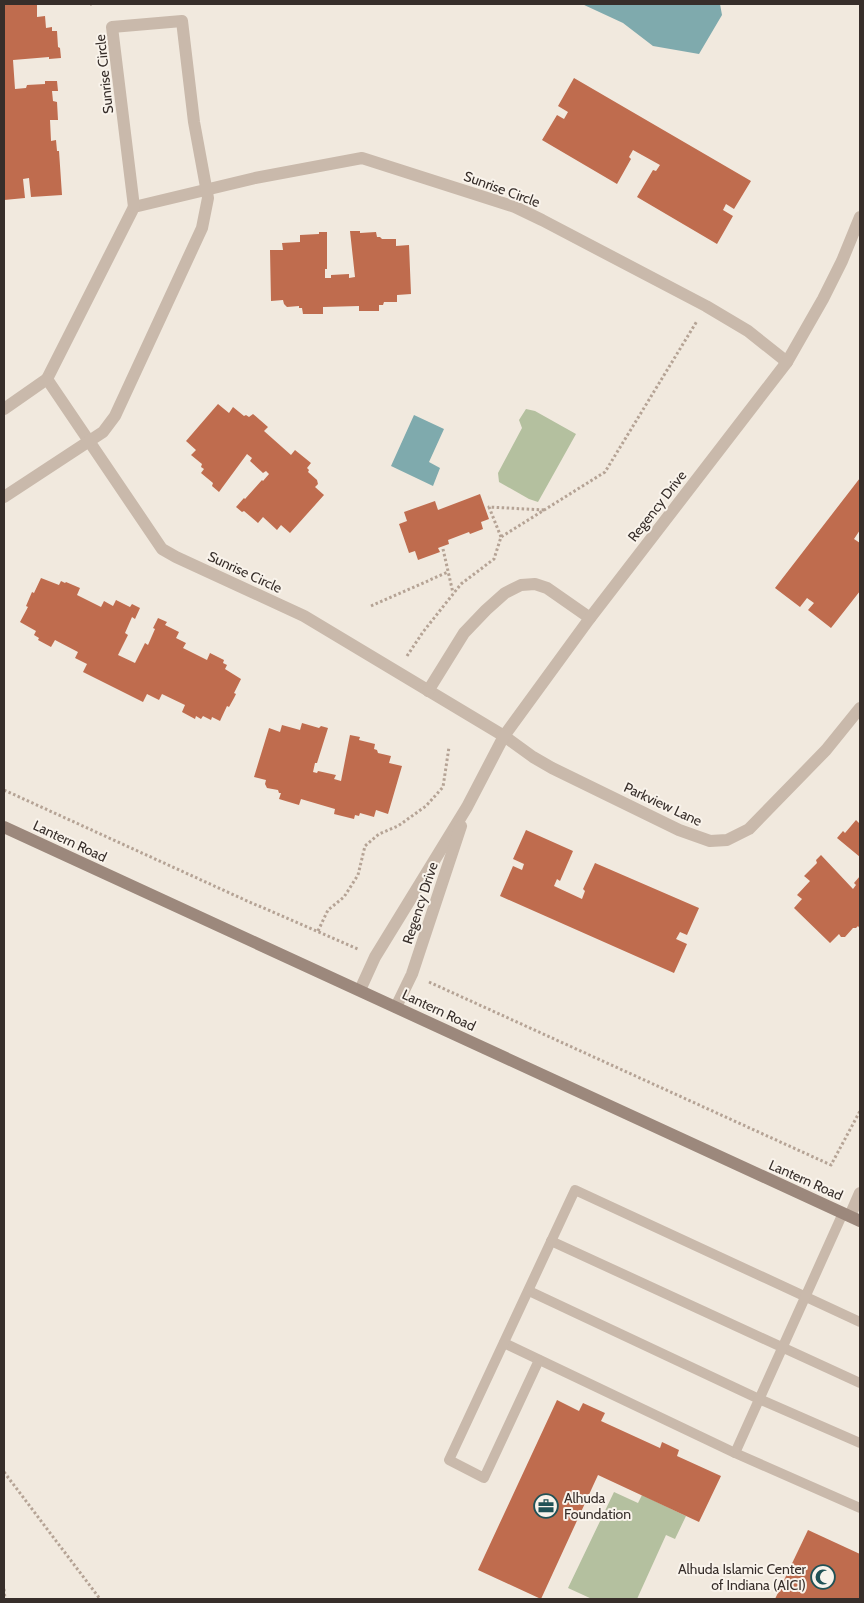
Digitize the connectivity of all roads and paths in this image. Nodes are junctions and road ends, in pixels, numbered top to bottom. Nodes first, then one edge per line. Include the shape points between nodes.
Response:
1 (206, 190) junction
2 (134, 207) junction
3 (860, 217) edge
4 (706, 306) junction
5 (787, 362) junction
6 (47, 379) junction
7 (4, 409) edge
8 (89, 441) junction
9 (4, 497) edge
10 (544, 510) junction
11 (501, 537) junction
12 (443, 549) dead end
13 (448, 572) junction
14 (453, 593) junction
15 (370, 606) dead end
16 (590, 618) junction
17 (397, 672) junction
18 (428, 691) junction
19 (860, 708) edge
20 (504, 736) junction
21 (449, 747) dead end
22 (467, 807) junction
23 (4, 827) edge
24 (318, 932) dead end
25 (360, 990) junction
26 (396, 1007) junction
27 (860, 1111) edge
28 (831, 1164) dead end
29 (860, 1193) edge
30 (851, 1217) edge
31 (551, 1241) junction
32 (529, 1291) junction
33 (805, 1297) junction
34 (860, 1322) edge
35 (504, 1343) junction
36 (782, 1348) junction
37 (539, 1360) junction
38 (860, 1383) edge
39 (759, 1399) junction
40 (860, 1443) edge
41 (735, 1452) junction
42 (4, 1472) edge
43 (860, 1508) edge
44 (4, 1589) edge
45 (5, 1599) edge
46 (100, 1599) edge

1 - 2 street, Sunrise Circle
1 - 2 street, Sunrise Circle via 182,21 112,27
1 - 4 street, Sunrise Circle via 362,158 515,207
1 - 8 street, Sunrise Circle via 208,198 202,228 115,416 103,432
2 - 6 street
3 - 5 street, Regency Drive via 842,261
4 - 5 street, Sunrise Circle via 748,331
4 - 10 path via 605,472
5 - 16 street, Regency Drive
6 - 7 street
6 - 8 street, Sunrise Circle
8 - 9 street, Sunrise Circle
8 - 17 street, Sunrise Circle via 162,549 304,616
10 - 11 path
10 - 11 path via 489,507
11 - 14 path via 494,559
12 - 13 path
13 - 14 path
13 - 15 path
14 - 17 path
16 - 18 street via 547,588 535,584 521,585 505,593 464,633
16 - 20 street, Regency Drive
17 - 18 street, Sunrise Circle
18 - 20 street, Sunrise Circle
19 - 20 street, Parkview Lane via 826,750 749,829 727,840 710,840 679,830 552,768
20 - 22 street, Regency Drive
21 - 24 path via 443,788 426,806 365,846 358,875 344,897 328,910
22 - 25 street, Regency Drive via 375,957
22 - 26 street, Regency Drive via 412,974
23 - 25 street, Lantern Road
25 - 26 street, Lantern Road
26 - 30 street, Lantern Road
27 - 28 path
29 - 30 street
30 - 33 lane
31 - 32 lane
31 - 33 lane via 575,1190
31 - 36 lane
32 - 35 lane
32 - 39 lane
33 - 34 lane
33 - 36 lane
35 - 37 lane
35 - 37 lane via 449,1460 484,1478
36 - 38 lane
36 - 39 lane
37 - 41 lane
39 - 40 lane
39 - 41 lane
41 - 43 lane
42 - 46 path
44 - 45 path

